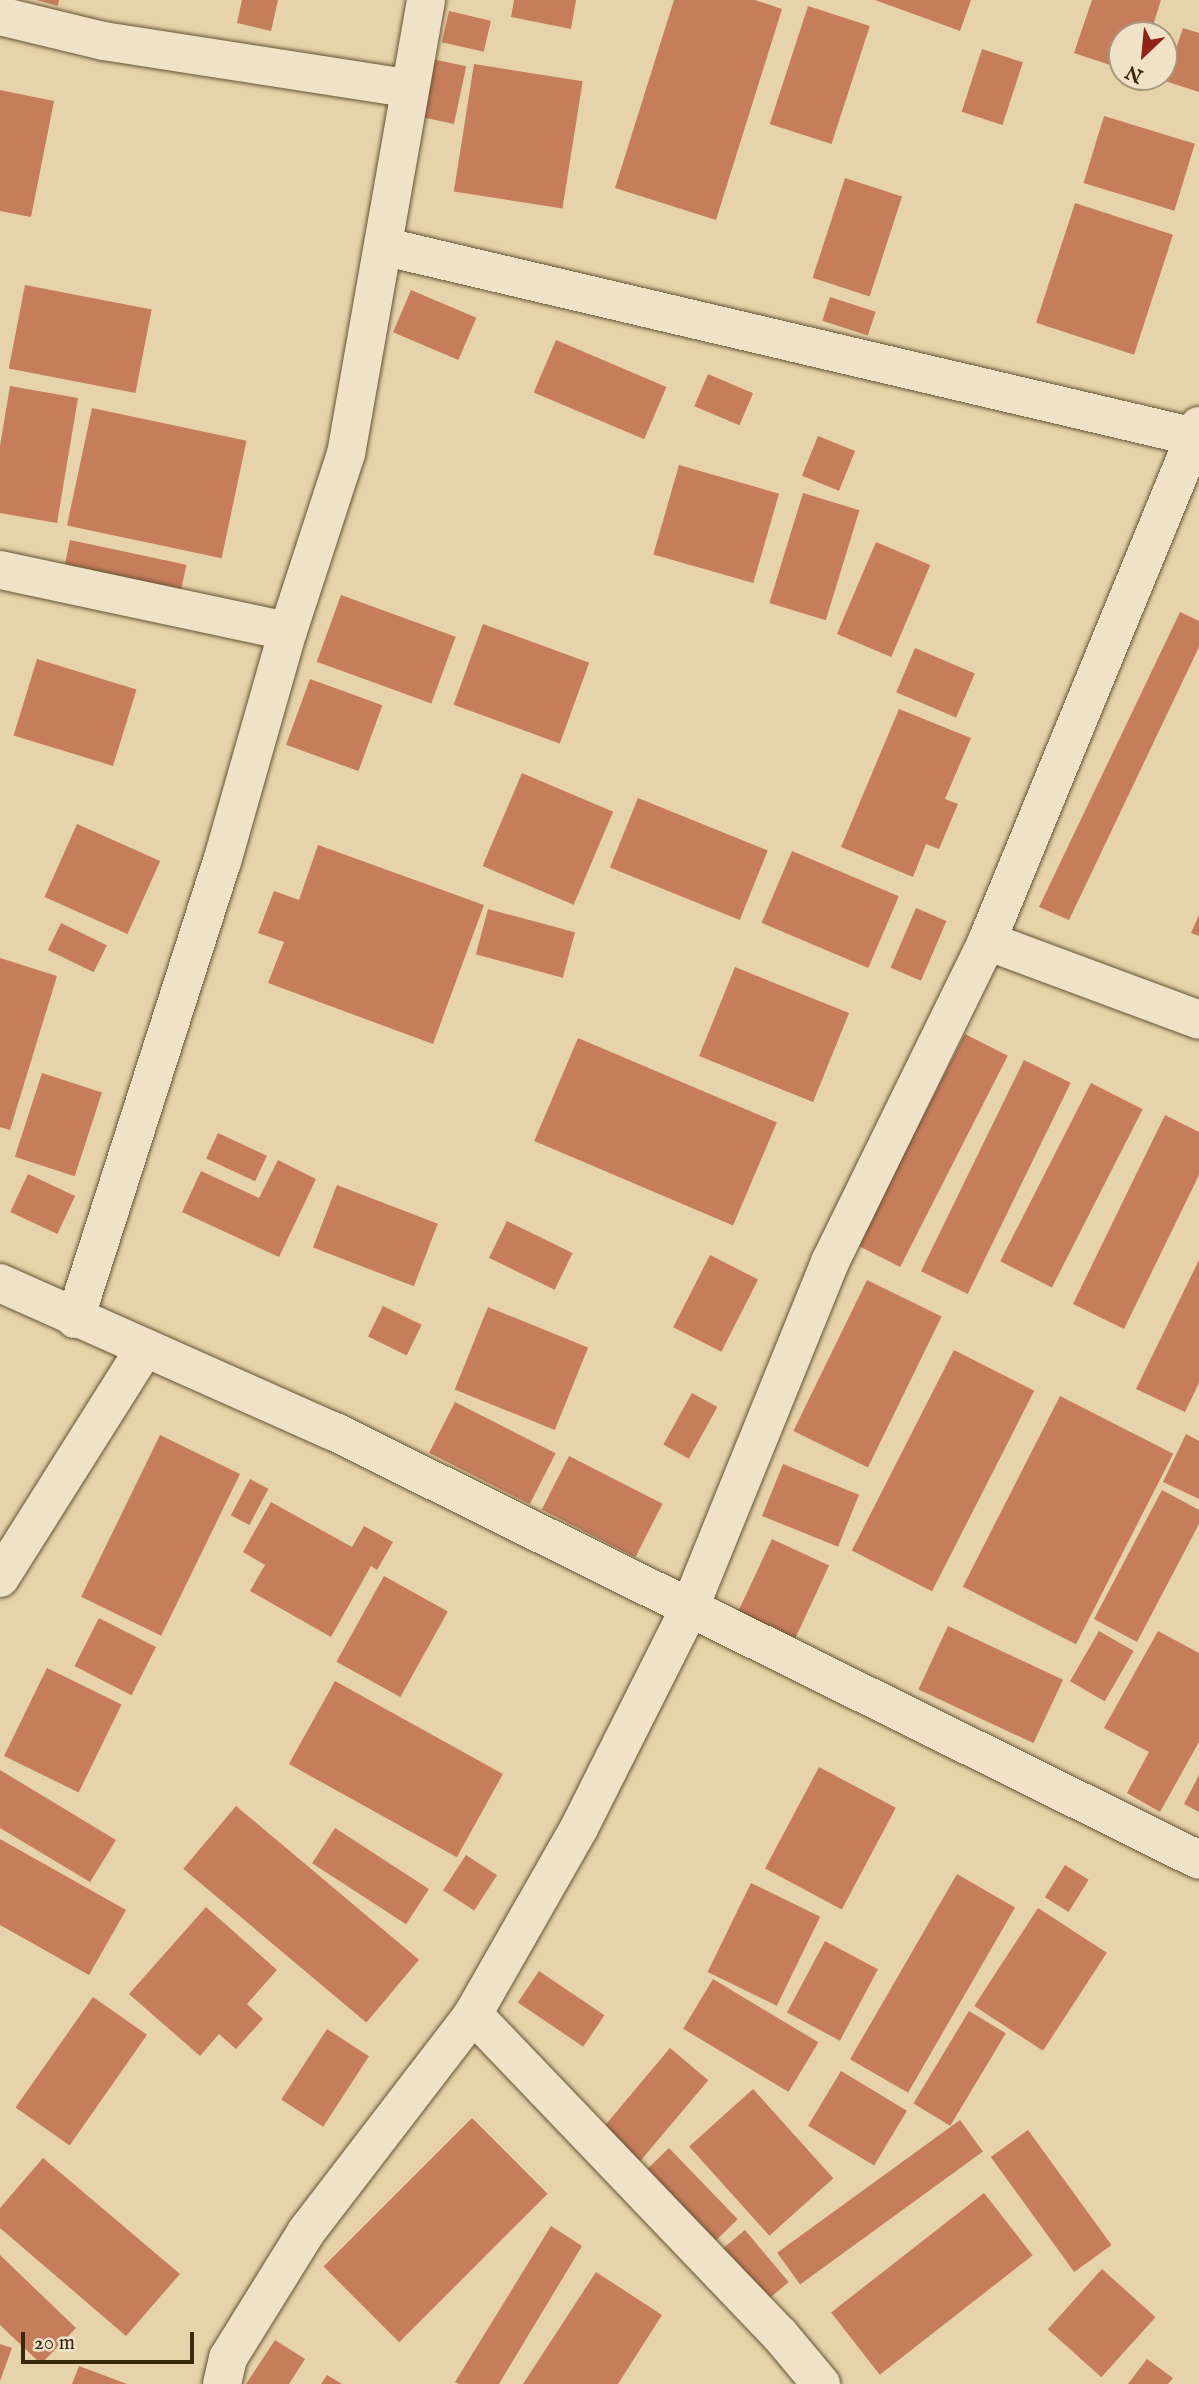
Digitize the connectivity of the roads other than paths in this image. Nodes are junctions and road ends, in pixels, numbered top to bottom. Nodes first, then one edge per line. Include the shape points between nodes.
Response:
1 (426, 0) edge
2 (0, 16) edge
3 (408, 88) junction
4 (386, 247) junction
5 (1197, 431) edge
6 (0, 570) edge
7 (288, 631) junction
8 (987, 941) junction
9 (1199, 1020) edge
10 (0, 1283) edge
11 (75, 1319) junction
12 (145, 1348) junction
13 (0, 1578) edge
14 (690, 1607) junction
15 (1199, 1860) edge
16 (473, 2014) junction
17 (222, 2384) edge
18 (821, 2384) edge

1 - 3 street
2 - 3 street via 103,41
3 - 4 street
4 - 5 street
4 - 7 street via 346,454
5 - 8 street
6 - 7 street
7 - 11 street via 222,862
8 - 9 street
8 - 14 street via 830,1262
10 - 11 street
11 - 12 street
12 - 13 street
12 - 14 street via 333,1431
14 - 15 street
14 - 16 street via 579,1828
16 - 17 street via 306,2232 229,2358
16 - 18 street via 780,2335

